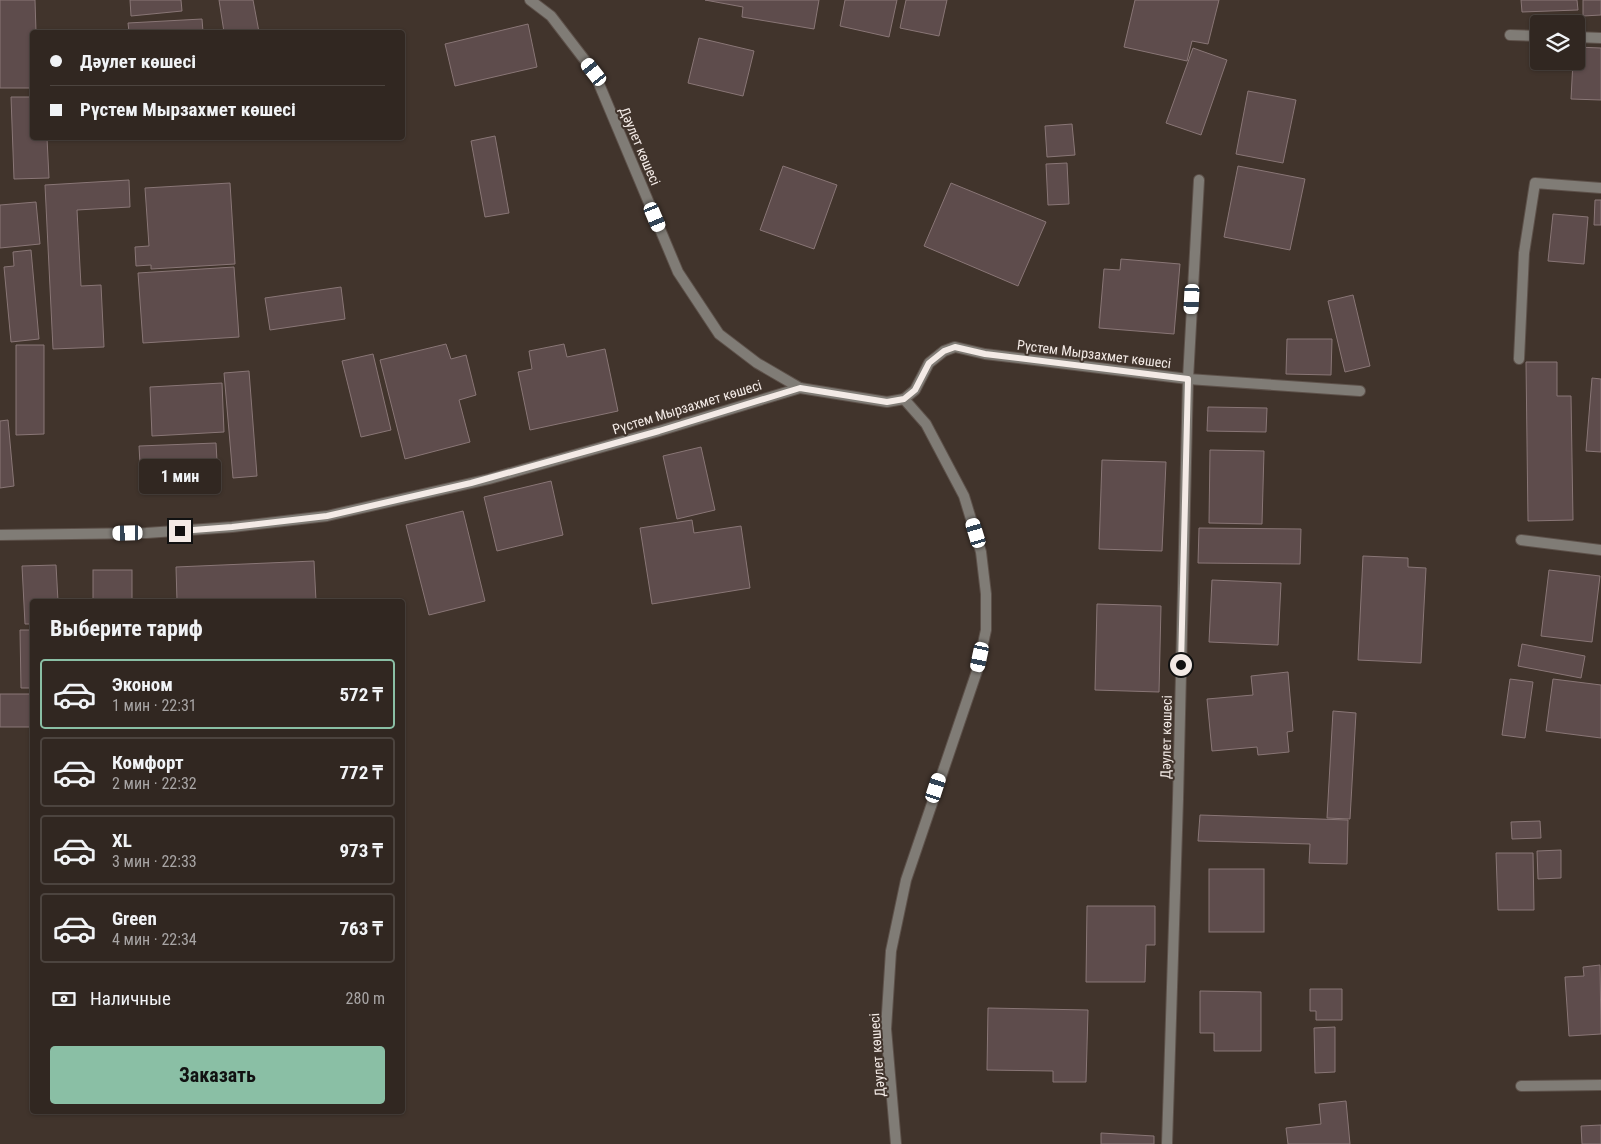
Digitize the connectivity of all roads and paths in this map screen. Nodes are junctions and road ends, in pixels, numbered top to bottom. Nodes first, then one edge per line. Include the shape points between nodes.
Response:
1 (530, 0) edge
2 (1510, 35) dead end
3 (1530, 36) edge
4 (1585, 37) edge
5 (1601, 38) edge
6 (1199, 180) dead end
7 (1601, 188) edge
8 (1519, 359) dead end
9 (1188, 379) junction
10 (800, 388) junction
11 (1360, 392) dead end
12 (904, 399) junction
13 (0, 535) edge
14 (1521, 540) dead end
15 (1601, 550) edge
16 (1601, 1085) edge
17 (1521, 1086) dead end
18 (896, 1144) edge
19 (1167, 1144) edge

1 - 10 street, Дәулет көшесі via 551,16 594,72 678,272 719,334 757,363
2 - 3 street
4 - 5 street
6 - 9 street, Дәулет көшесі
7 - 8 street via 1535,183 1524,253
9 - 11 street, Рүстем Мырзахмет көшесі
9 - 12 street, Рүстем Мырзахмет көшесі via 985,354 955,347 929,363 915,390
9 - 19 street, Дәулет көшесі
10 - 12 street, Рүстем Мырзахмет көшесі via 887,402
10 - 13 street, Рүстем Мырзахмет көшесі via 489,479 327,516 146,533
12 - 18 street, Дәулет көшесі via 926,424 964,496 981,552 986,630 977,671 906,880 891,950 886,1029
14 - 15 street
16 - 17 street

